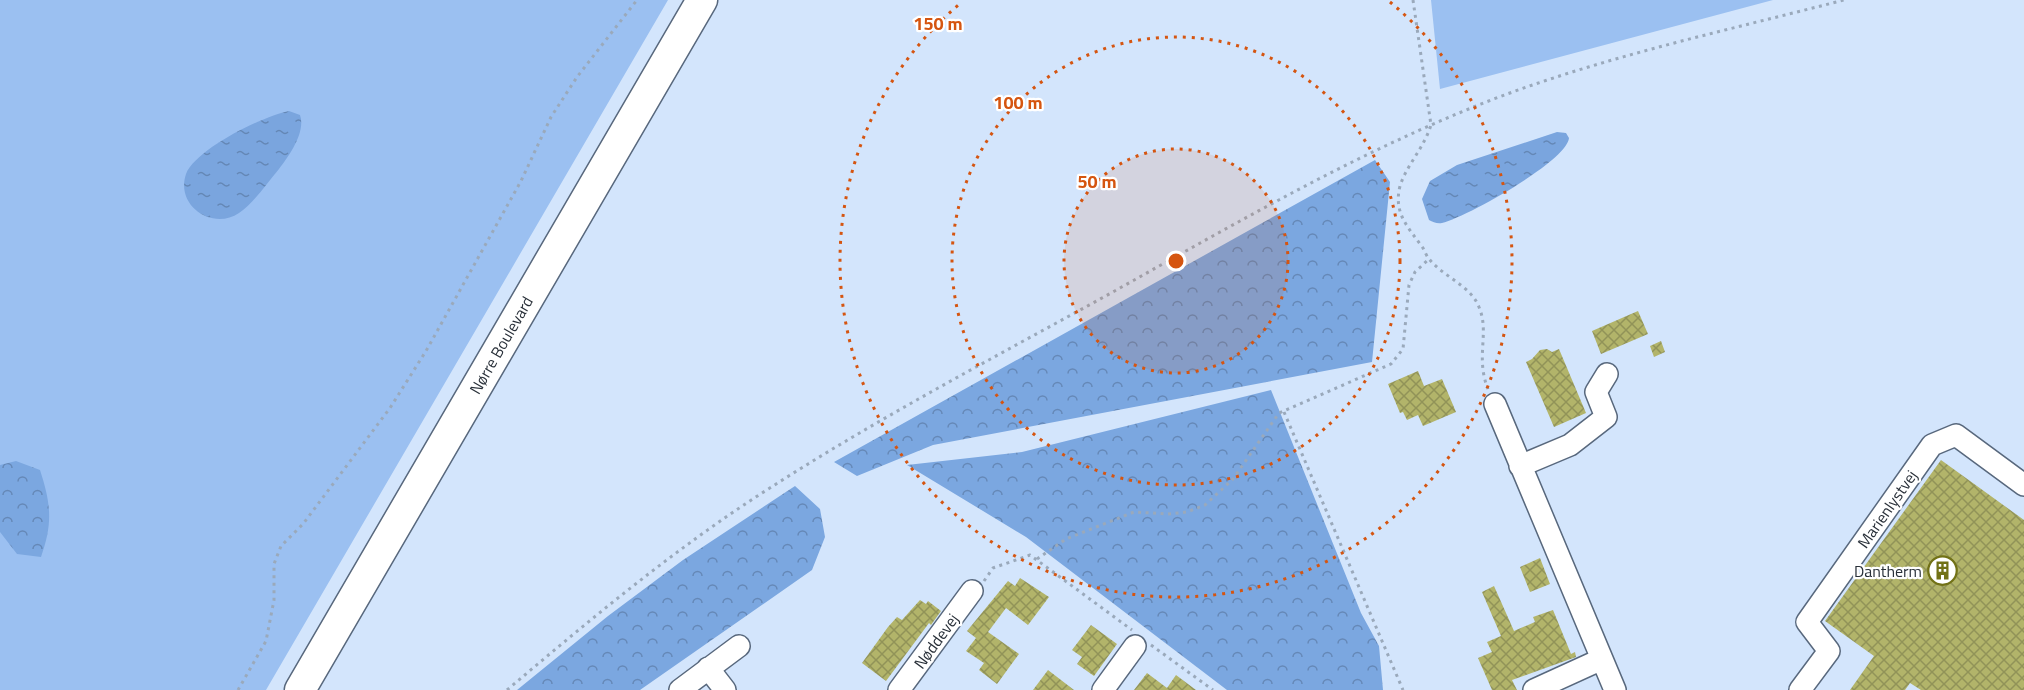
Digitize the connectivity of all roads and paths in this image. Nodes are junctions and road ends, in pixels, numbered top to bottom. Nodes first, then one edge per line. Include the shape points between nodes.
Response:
1 (637, 0) edge
2 (702, 0) edge
3 (1413, 0) edge
4 (1844, 0) edge
5 (1431, 125) junction
6 (1429, 259) junction
7 (1607, 374) dead end
8 (1495, 404) joint
9 (1284, 412) junction
10 (1520, 466) junction
11 (2024, 485) edge
12 (1037, 559) junction
13 (972, 591) joint
14 (1139, 641) junction
15 (739, 646) dead end
16 (1602, 658) junction
17 (708, 668) junction
18 (238, 690) edge
19 (300, 690) edge
20 (507, 690) edge
21 (680, 690) edge
22 (725, 690) edge
23 (899, 690) edge
24 (1103, 690) edge
25 (1213, 690) edge
26 (1403, 690) edge
27 (1534, 690) edge
28 (1615, 690) edge
29 (1800, 690) edge

1 - 18 path via 551,117 521,181 390,408 303,524 280,546 274,564 274,600 266,641
2 - 19 highway, Nørre Boulevard
3 - 5 path
4 - 5 path via 1587,67
5 - 6 path via 1425,144 1401,186 1399,204 1403,225
5 - 20 path via 1305,185 861,431 668,558
6 - 8 path via 1479,306 1484,322 1480,355 1483,376
6 - 9 path via 1414,272 1409,285 1403,349 1391,364
7 - 10 street via 1596,392 1606,417 1570,445
8 - 10 street
9 - 12 path via 1275,417 1233,479 1205,505 1168,514 1134,512 1066,539
9 - 26 path
10 - 16 street
11 - 29 street, Marienlystvej via 1956,435 1932,445 1807,622 1829,651
12 - 13 path via 1030,555 993,568 977,591
12 - 14 path
13 - 23 street, Nøddevej
14 - 24 street
14 - 25 path
15 - 17 street
16 - 27 street
16 - 28 street
17 - 21 street
17 - 22 street

